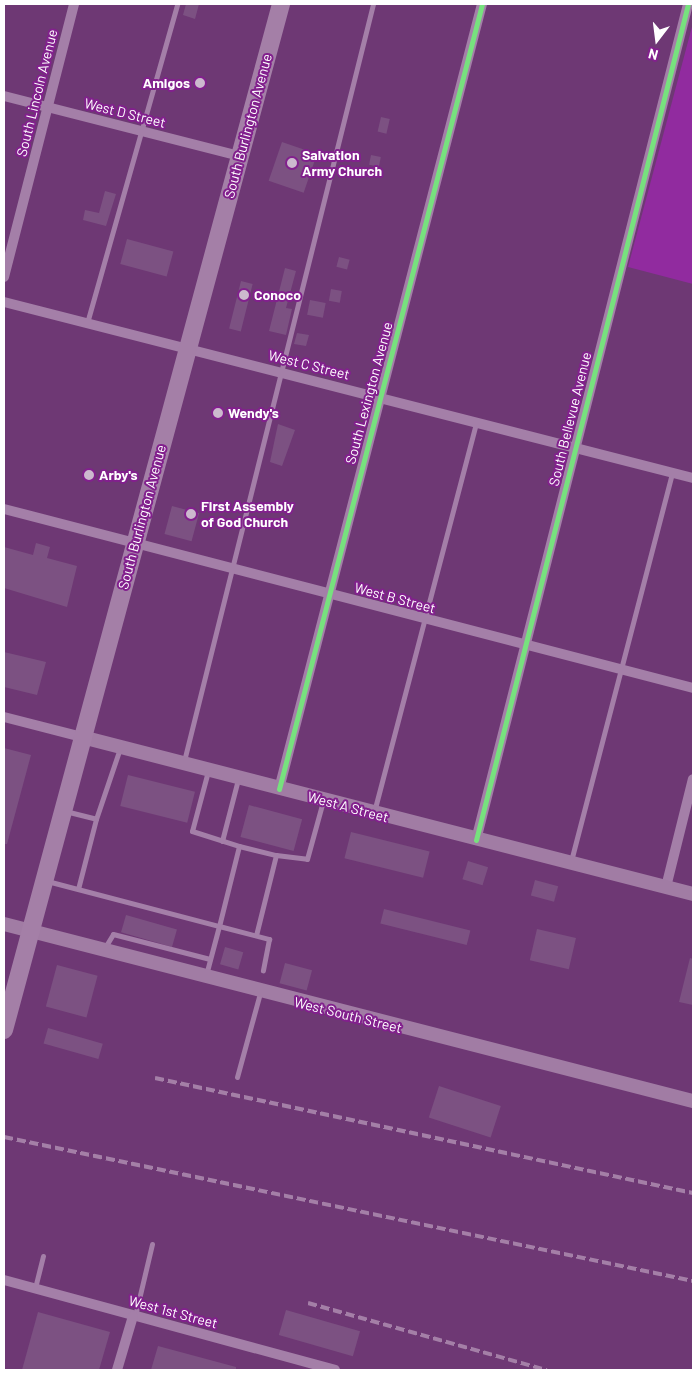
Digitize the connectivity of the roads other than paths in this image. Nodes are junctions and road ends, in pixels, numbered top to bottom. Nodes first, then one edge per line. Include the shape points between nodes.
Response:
1 (74, 4) edge
2 (177, 4) edge
3 (281, 4) edge
4 (373, 4) edge
5 (482, 4) edge
6 (688, 4) edge
7 (4, 96) edge
8 (48, 108) junction
9 (141, 132) junction
10 (240, 156) junction
11 (4, 277) edge
12 (4, 302) edge
13 (87, 323) junction
14 (188, 349) junction
15 (281, 372) junction
16 (380, 397) junction
17 (476, 422) junction
18 (574, 447) junction
19 (672, 472) junction
20 (693, 478) edge
21 (4, 509) edge
22 (135, 543) junction
23 (230, 567) junction
24 (328, 594) junction
25 (425, 620) junction
26 (524, 645) junction
27 (621, 670) junction
28 (693, 688) edge
29 (4, 717) edge
30 (82, 737) junction
31 (120, 747) junction
32 (184, 764) junction
33 (208, 770) junction
34 (238, 778) junction
35 (693, 779) edge
36 (279, 789) junction
37 (323, 801) junction
38 (62, 810) junction
39 (374, 815) junction
40 (96, 820) junction
41 (476, 840) junction
42 (222, 841) junction
43 (239, 846) junction
44 (276, 855) junction
45 (571, 862) junction
46 (44, 880) junction
47 (666, 887) junction
48 (78, 889) junction
49 (693, 894) edge
50 (4, 924) edge
51 (219, 926) junction
52 (30, 932) junction
53 (256, 935) junction
54 (104, 952) junction
55 (210, 960) junction
56 (263, 970) dead end
57 (205, 979) junction
58 (260, 993) junction
59 (4, 1030) edge
60 (237, 1077) dead end
61 (693, 1101) edge
62 (152, 1244) dead end
63 (43, 1256) dead end
64 (4, 1280) edge
65 (35, 1288) junction
66 (134, 1316) junction
67 (117, 1370) edge
68 (329, 1370) edge

1 - 8 street, South Lincoln Avenue
2 - 9 lane
3 - 10 highway, South Burlington Avenue
4 - 15 lane
5 - 16 street, South Lexington Avenue
6 - 18 street, South Bellevue Avenue
7 - 8 street, West D Street
8 - 9 street, West D Street
8 - 11 street, South Lincoln Avenue
9 - 10 street, West D Street
9 - 13 lane
10 - 14 highway, South Burlington Avenue
12 - 13 street, West C Street
13 - 14 street, West C Street
14 - 15 street, West C Street
14 - 22 highway, South Burlington Avenue
15 - 16 street, West C Street
15 - 23 lane
16 - 17 street, West C Street
16 - 24 street, South Lexington Avenue
17 - 18 street, West C Street
17 - 25 lane
18 - 19 street, West C Street
18 - 26 street, South Bellevue Avenue
19 - 20 street, West C Street
19 - 27 lane
21 - 22 street, West B Street
22 - 23 street, West B Street
22 - 30 highway, South Burlington Avenue
23 - 24 street, West B Street
23 - 32 lane
24 - 25 street, West B Street
24 - 36 street, South Lexington Avenue
25 - 26 street, West B Street
25 - 39 lane
26 - 27 street, West B Street
26 - 41 street, South Bellevue Avenue
27 - 28 street, West B Street
27 - 45 lane
29 - 30 street, West A Street
30 - 31 street, West A Street
30 - 38 highway, South Burlington Avenue
31 - 32 street, West A Street
31 - 40 lane
32 - 33 street, West A Street
33 - 34 street, West A Street
33 - 42 lane via 192,831
34 - 36 street, West A Street
34 - 42 lane
35 - 47 street
36 - 37 street, West A Street
37 - 39 street, West A Street
37 - 44 lane via 307,859
38 - 40 lane
38 - 46 highway, South Burlington Avenue
39 - 41 street, West A Street
40 - 48 lane
41 - 45 street, West A Street
42 - 43 lane
43 - 44 lane
43 - 51 lane
44 - 53 lane
45 - 47 street, West A Street
46 - 48 lane
46 - 52 highway, South Burlington Avenue
47 - 49 street, West A Street
48 - 51 lane
50 - 52 street, West South Street
51 - 53 lane
51 - 55 lane
52 - 54 street, West South Street
52 - 59 highway, South Burlington Avenue
53 - 56 lane via 271,941
54 - 55 lane via 113,934
54 - 57 street, West South Street
55 - 57 lane
57 - 58 street, West South Street
58 - 60 lane
58 - 61 street, West South Street
62 - 66 lane
63 - 65 lane
64 - 65 street, West 1st Street
65 - 66 street, West 1st Street
66 - 67 street
66 - 68 street, West 1st Street

